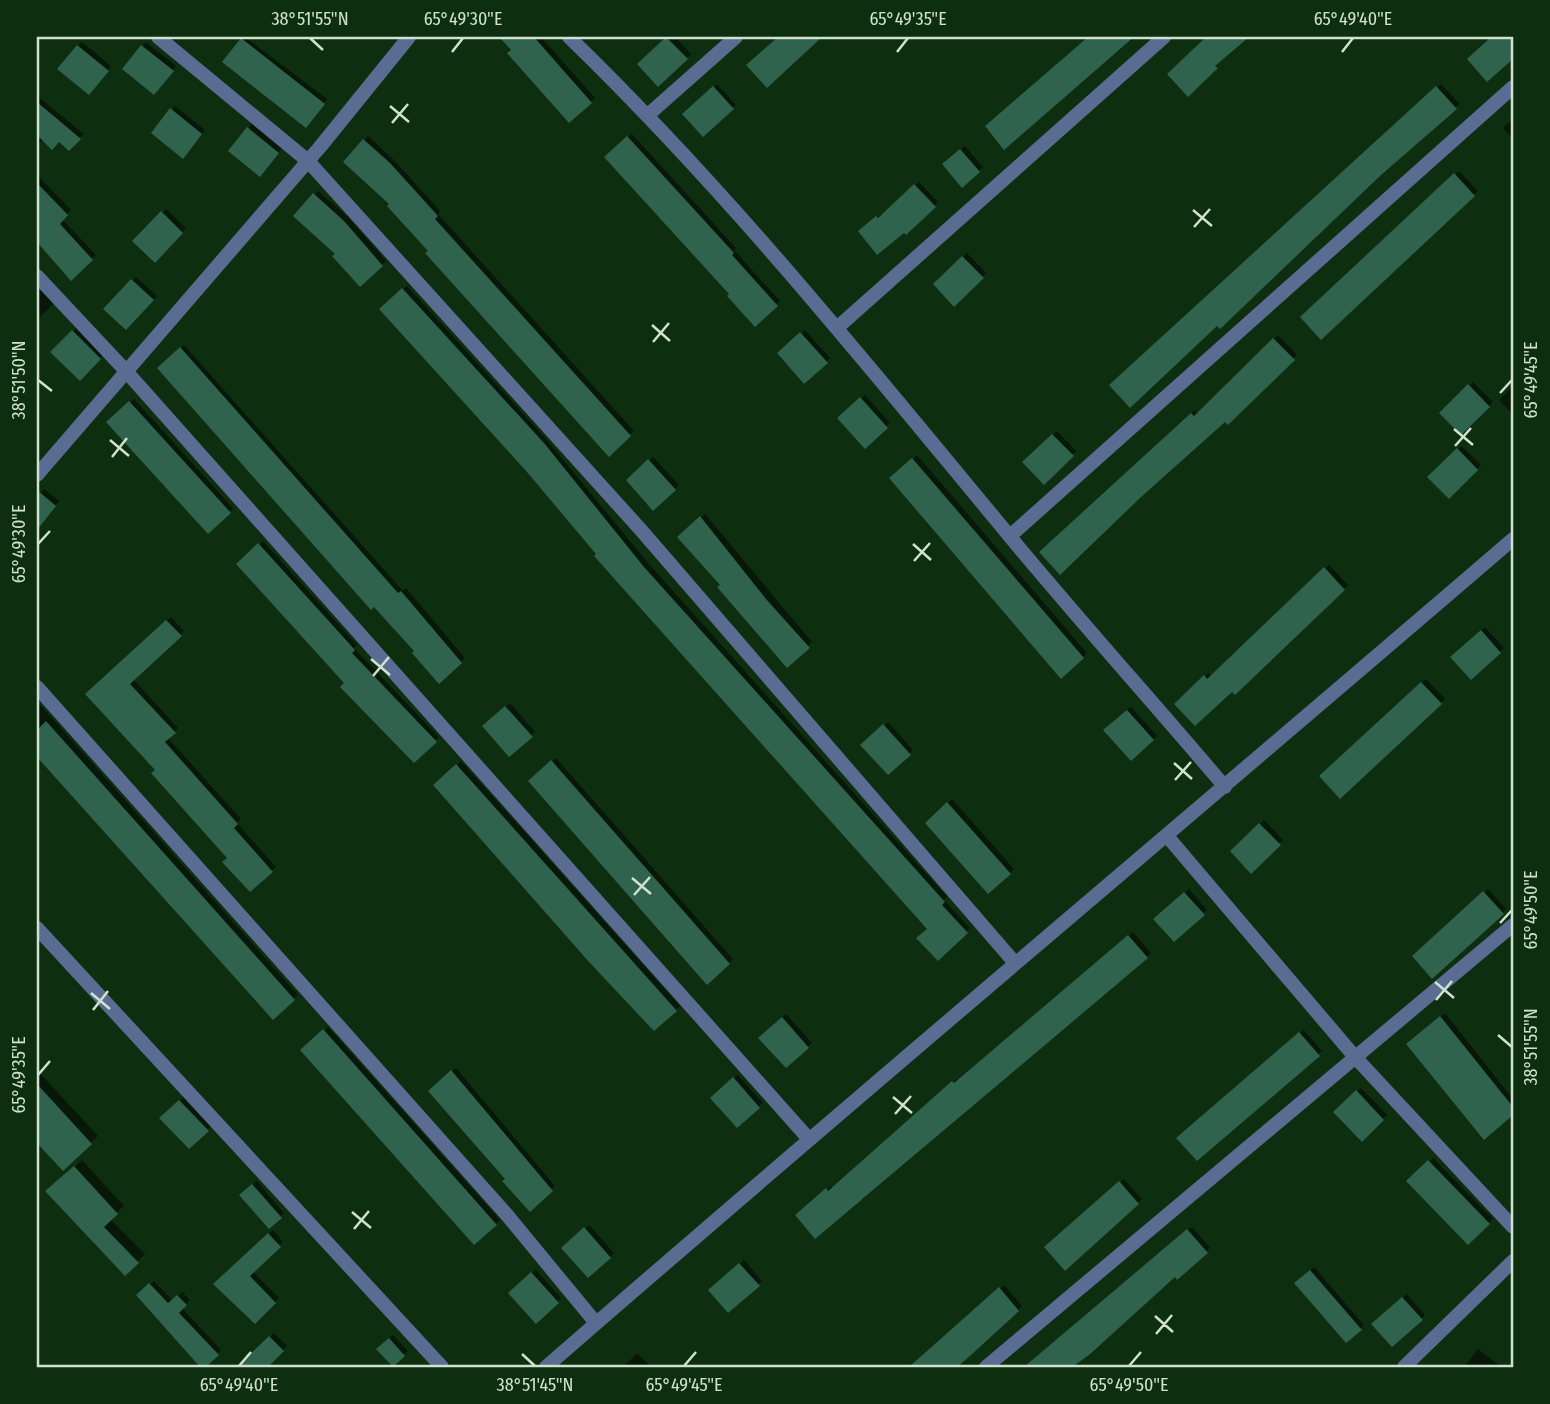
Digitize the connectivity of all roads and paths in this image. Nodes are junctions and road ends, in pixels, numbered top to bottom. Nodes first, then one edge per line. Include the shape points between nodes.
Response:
1 (158, 37) edge
2 (409, 37) edge
3 (569, 37) edge
4 (736, 37) edge
5 (1164, 37) edge
6 (1513, 87) edge
7 (649, 114) junction
8 (308, 161) junction
9 (37, 276) edge
10 (838, 327) junction
11 (125, 370) junction
12 (37, 475) edge
13 (1010, 536) junction
14 (1513, 539) edge
15 (37, 687) edge
16 (1225, 787) junction
17 (1167, 836) junction
18 (1513, 925) edge
19 (37, 928) edge
20 (1015, 963) junction
21 (1355, 1057) junction
22 (808, 1138) junction
23 (1513, 1227) edge
24 (1513, 1261) edge
25 (596, 1323) junction
26 (442, 1367) edge
27 (546, 1367) edge
28 (986, 1367) edge
29 (1404, 1367) edge

1 - 8 street
2 - 8 street
3 - 7 street
4 - 7 street
5 - 10 street
6 - 13 street
7 - 10 street
8 - 11 street
8 - 20 street via 641,530
9 - 11 street
10 - 13 street
11 - 12 street
11 - 22 street
13 - 16 street
14 - 16 street
15 - 25 street via 507,1215
16 - 17 street
17 - 20 street
17 - 21 street
18 - 21 street
19 - 26 street
20 - 22 street
21 - 23 street
21 - 28 street
22 - 25 street
24 - 29 street
25 - 27 street

